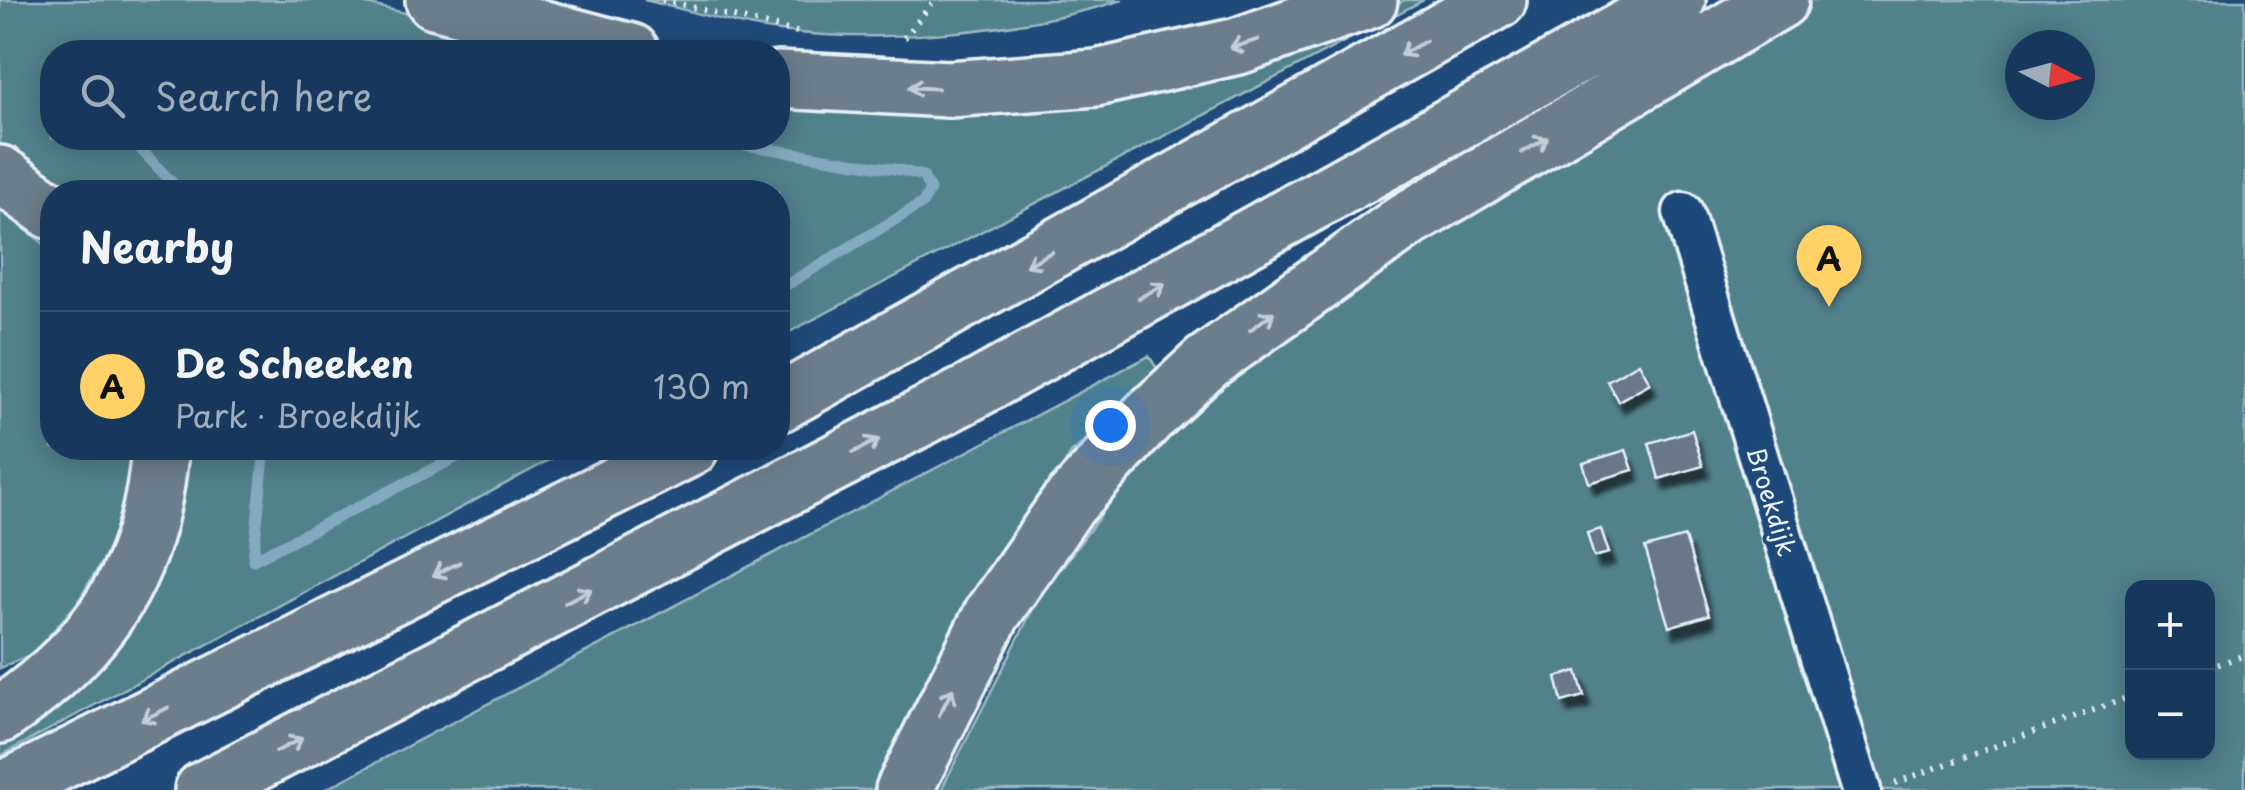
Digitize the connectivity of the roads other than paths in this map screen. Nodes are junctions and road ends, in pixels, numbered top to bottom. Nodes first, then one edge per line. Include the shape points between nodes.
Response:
1 (434, 0) edge
2 (1369, 0) edge
3 (1498, 0) edge
4 (1677, 0) edge
5 (1780, 0) edge
6 (586, 40) edge
7 (790, 81) edge
8 (0, 174) edge
9 (40, 202) edge
10 (1682, 212) dead end
11 (790, 397) edge
12 (159, 460) edge
13 (666, 460) edge
14 (0, 715) edge
15 (1877, 787) edge
16 (3, 790) edge
17 (203, 790) edge
18 (904, 790) edge

1 - 6 highway
2 -> 7 highway via 1238,46 1096,78 949,89
3 -> 11 highway
17 -> 4 highway via 954,401
18 -> 5 highway via 992,614 1066,507 1206,363 1406,220
8 - 9 highway
10 - 15 street, Broekdijk
12 - 14 highway via 142,554 104,618 60,670
13 -> 16 highway

